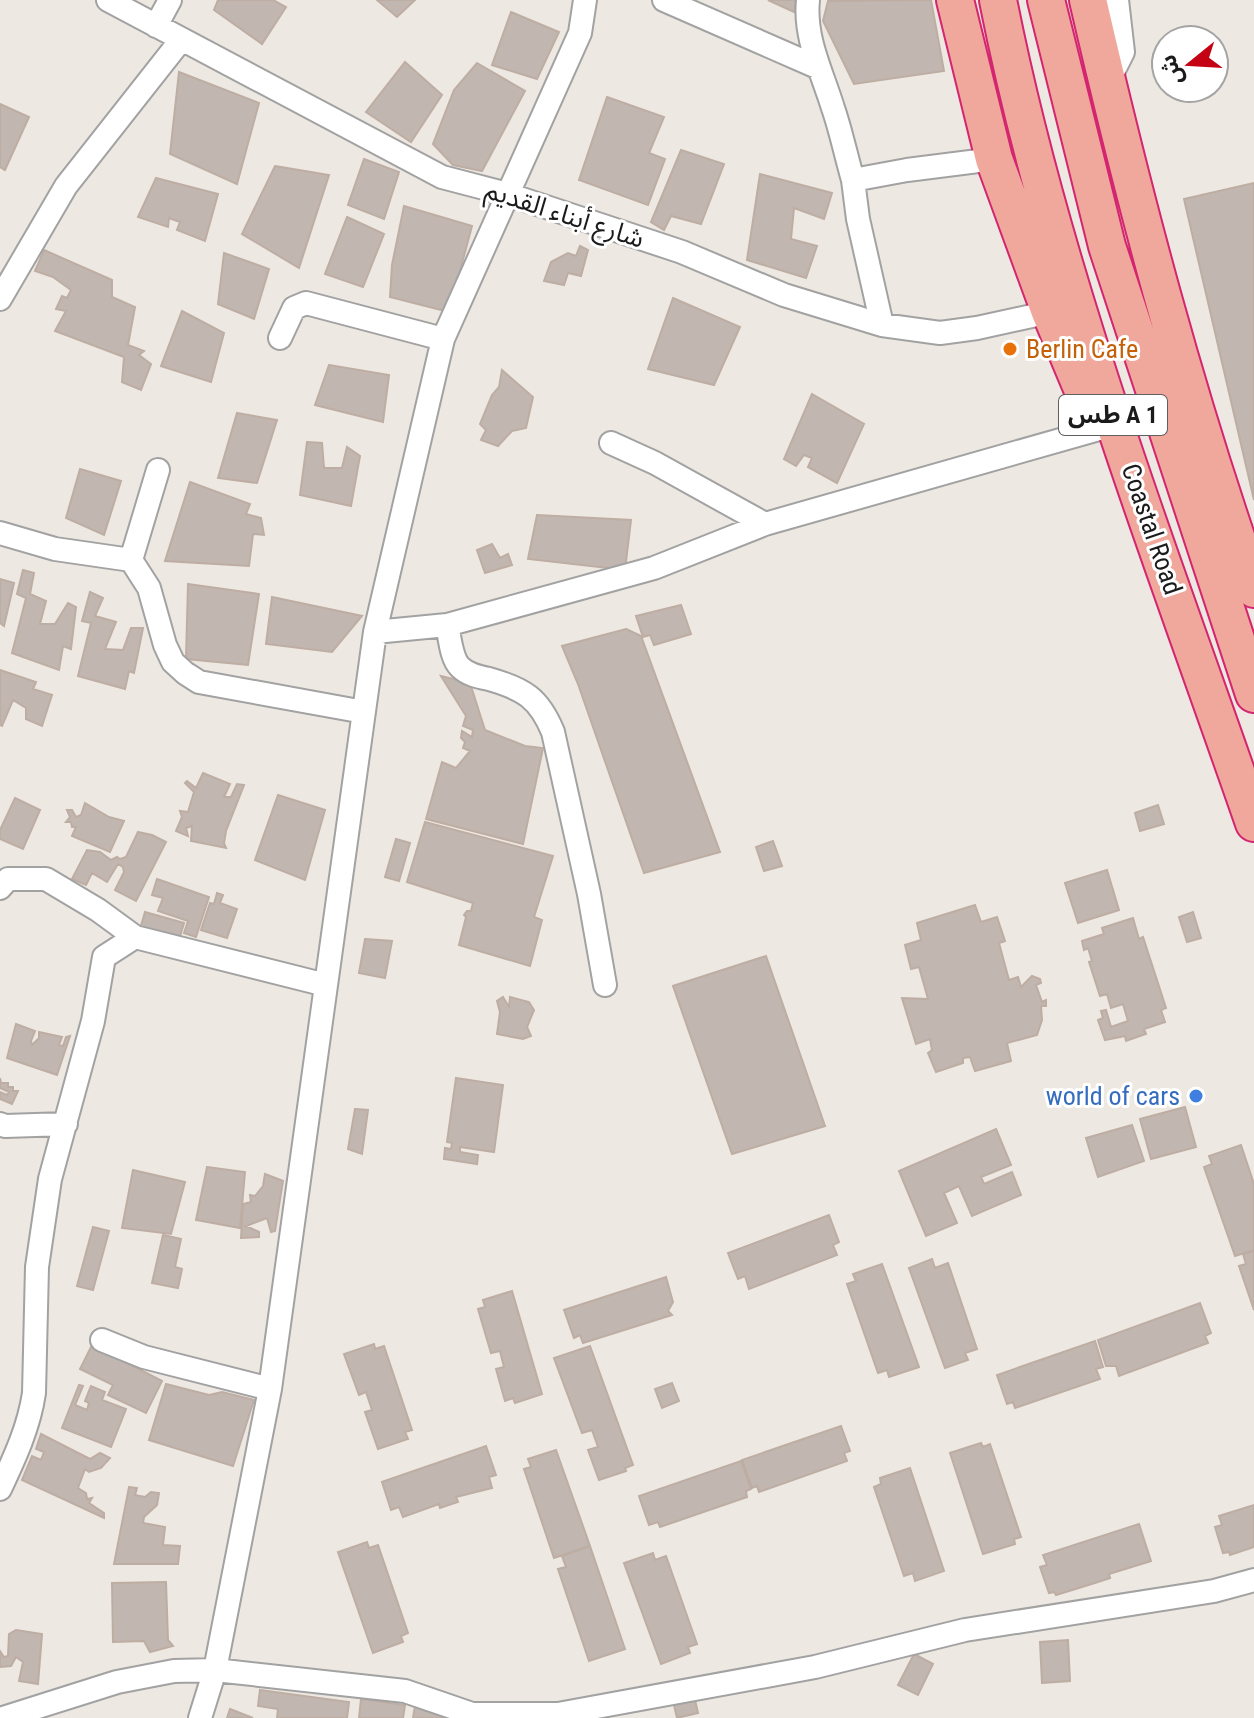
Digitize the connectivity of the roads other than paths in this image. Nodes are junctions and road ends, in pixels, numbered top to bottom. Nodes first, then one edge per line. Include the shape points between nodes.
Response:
1 (108, 0) edge
2 (170, 0) edge
3 (585, 0) edge
4 (664, 0) edge
5 (808, 0) edge
6 (955, 0) edge
7 (998, 0) edge
8 (1046, 0) edge
9 (1088, 0) edge
10 (1117, 0) edge
11 (156, 26) junction
12 (181, 40) junction
13 (817, 67) junction
14 (1107, 83) junction
15 (994, 159) junction
16 (853, 180) junction
17 (507, 194) junction
18 (0, 299) edge
19 (1050, 312) junction
20 (882, 325) junction
21 (280, 338) dead end
22 (443, 339) junction
23 (1099, 429) junction
24 (611, 443) dead end
25 (158, 470) dead end
26 (1136, 484) junction
27 (765, 524) junction
28 (0, 533) edge
29 (131, 560) junction
30 (1254, 589) edge
31 (447, 625) junction
32 (375, 632) junction
33 (1254, 694) edge
34 (364, 712) junction
35 (1254, 823) edge
36 (0, 888) edge
37 (135, 937) junction
38 (326, 985) junction
39 (605, 985) dead end
40 (0, 1124) edge
41 (66, 1124) junction
42 (102, 1340) dead end
43 (270, 1389) junction
44 (0, 1489) edge
45 (1254, 1580) edge
46 (215, 1670) junction
47 (3, 1718) edge
48 (200, 1718) edge

1 - 11 street, شارع أبناء القديم
2 - 11 street
3 - 17 street via 580,33
4 - 13 street
5 - 13 street
6 - 15 highway
7 - 26 highway, Coastal Road / طس A 1 via 1060,246
8 - 33 highway, Coastal Road / طس A 1 via 1107,246
9 - 14 highway
10 - 14 street via 1123,52
11 - 12 street, شارع أبناء القديم
12 - 17 street, شارع أبناء القديم via 442,177
12 - 18 street via 66,186
13 - 16 street
14 - 30 highway via 1187,385
15 - 16 street
15 - 19 highway
16 - 20 street
17 - 20 street, شارع أبناء القديم
17 - 22 street
19 - 20 street, شارع أبناء القديم via 940,333
19 - 23 highway
21 - 22 street via 294,308 306,303
22 - 32 street
23 - 26 highway
23 - 27 street
24 - 27 street
25 - 29 street
26 - 35 highway, Coastal Road / طس A 1
27 - 31 street via 654,568
28 - 29 street via 55,549
29 - 34 street via 149,588 173,662 185,673 199,682
31 - 32 street
31 - 39 street via 460,667 516,688 545,712
32 - 34 street
34 - 38 street
36 - 37 street via 8,879 46,879
37 - 38 street
37 - 41 street via 104,957
38 - 43 street
40 - 41 street
41 - 44 street via 50,1179 37,1267 31,1412
42 - 43 street via 144,1357
43 - 46 street
45 - 46 street via 1214,1591 965,1630 815,1667 558,1714 472,1714 405,1691
46 - 47 street via 117,1682
46 - 48 street

